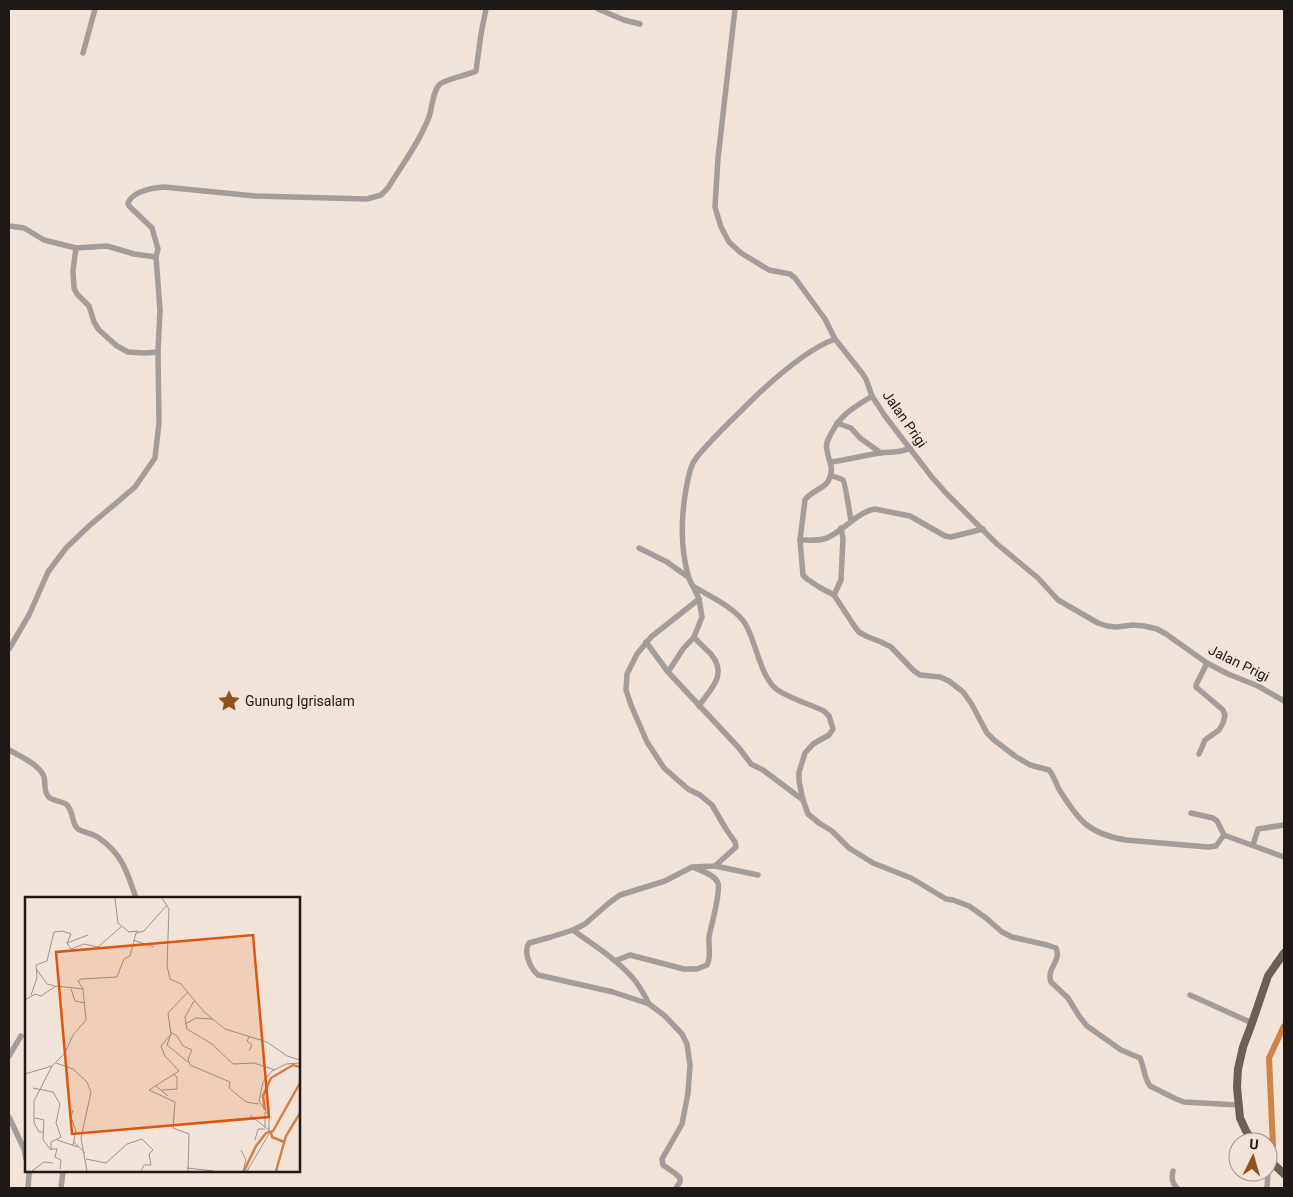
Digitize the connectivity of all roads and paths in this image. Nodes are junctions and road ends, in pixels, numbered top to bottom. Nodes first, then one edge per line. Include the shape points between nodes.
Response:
1 (95, 9) edge
2 (486, 9) edge
3 (598, 9) edge
4 (735, 9) edge
5 (640, 24) dead end
6 (83, 53) dead end
7 (9, 226) edge
8 (76, 248) junction
9 (156, 257) junction
10 (834, 339) junction
11 (158, 352) junction
12 (872, 396) junction
13 (837, 423) junction
14 (910, 448) junction
15 (880, 453) junction
16 (831, 462) junction
17 (831, 476) junction
18 (851, 521) junction
19 (841, 528) junction
20 (983, 530) junction
21 (800, 540) junction
22 (639, 548) dead end
23 (688, 577) junction
24 (694, 587) junction
25 (834, 595) junction
26 (699, 599) junction
27 (694, 637) junction
28 (646, 642) junction
29 (9, 649) edge
30 (1207, 664) junction
31 (668, 672) junction
32 (1284, 701) edge
33 (699, 706) junction
34 (9, 750) edge
35 (1199, 754) dead end
36 (803, 800) junction
37 (1191, 813) dead end
38 (1284, 825) edge
39 (1224, 835) junction
40 (1253, 845) junction
41 (1284, 857) edge
42 (716, 866) junction
43 (692, 867) junction
44 (758, 875) dead end
45 (136, 897) edge
46 (573, 930) junction
47 (1284, 953) edge
48 (614, 961) junction
49 (1190, 995) dead end
50 (648, 1004) junction
51 (1252, 1023) junction
52 (21, 1036) dead end
53 (9, 1056) edge
54 (1238, 1105) junction
55 (9, 1117) edge
56 (1246, 1132) edge
57 (25, 1154) edge
58 (1173, 1171) dead end
59 (29, 1172) edge
60 (63, 1172) edge
61 (28, 1188) edge
62 (60, 1188) edge
63 (676, 1188) edge
64 (1177, 1188) edge

1 - 6 street
2 - 9 street via 476,71 438,85 420,138 381,195 367,199 255,196 150,188 128,203 152,228 158,249
3 - 5 street
4 - 10 street, Jalan Prigi via 716,177 716,207 721,228 741,253 769,270 796,278
7 - 8 street via 24,228 44,240
8 - 9 street via 107,246
8 - 11 street via 74,288 89,306 99,330 128,352
9 - 11 street via 160,310
10 - 12 street, Jalan Prigi via 866,379
10 - 23 street via 809,353 766,386 692,464 684,497 682,528
11 - 29 street via 159,423 155,458 134,487 66,548 48,572
12 - 13 street via 845,413
12 - 14 street, Jalan Prigi
13 - 15 street via 851,428
13 - 16 street via 827,442
14 - 15 street via 898,453
14 - 20 street, Jalan Prigi via 940,487
15 - 16 street
16 - 17 street
17 - 18 street via 843,480
17 - 21 street via 827,484 805,500
18 - 19 street
18 - 20 street via 875,509 910,516 945,536
19 - 21 street via 824,539
19 - 25 street via 841,580
20 - 30 street, Jalan Prigi via 1058,600 1107,626 1157,629
21 - 25 street via 807,579
22 - 23 street
23 - 24 street
24 - 26 street
24 - 36 street via 733,612 746,625 774,687 829,716 832,732 813,744 800,765
25 - 39 street via 859,632 890,647 920,675 940,677 964,692 987,733 1030,765 1049,770 1078,817 1092,829 1112,838 1208,848 1216,846
26 - 27 street via 702,617
26 - 28 street
27 - 31 street
27 - 33 street via 710,653 718,668 717,680
28 - 31 street
28 - 42 street via 627,674 628,698 647,742 664,768 712,805 735,842 736,847
30 - 32 street, Jalan Prigi
30 - 35 street via 1196,688 1223,710 1225,718 1219,730 1205,740
31 - 33 street
33 - 36 street via 751,764
34 - 45 street via 42,771 48,797 69,807 74,825 97,836 113,849 128,873
36 - 54 street via 808,814 873,863 911,878 946,899 969,906 1012,937 1056,948 1057,956 1050,970 1051,982 1068,998 1087,1026 1121,1050 1140,1058 1150,1086 1184,1102
37 - 39 street via 1213,818
38 - 40 street via 1258,829
39 - 40 street
40 - 41 street
42 - 43 street
42 - 44 street
43 - 46 street via 665,881 620,895
43 - 48 street via 713,877 718,886 707,964 697,969 684,969 630,955
46 - 48 street
46 - 50 street via 528,943 526,951 536,973
47 - 51 main road via 1268,976
48 - 50 street via 632,977
49 - 51 street
50 - 63 street via 678,1029 688,1044 688,1093 682,1124 662,1159 663,1165 680,1178
51 - 54 main road via 1238,1069
52 - 53 street
54 - 56 main road
55 - 57 street
58 - 64 street via 1173,1184
59 - 61 street
60 - 62 street

